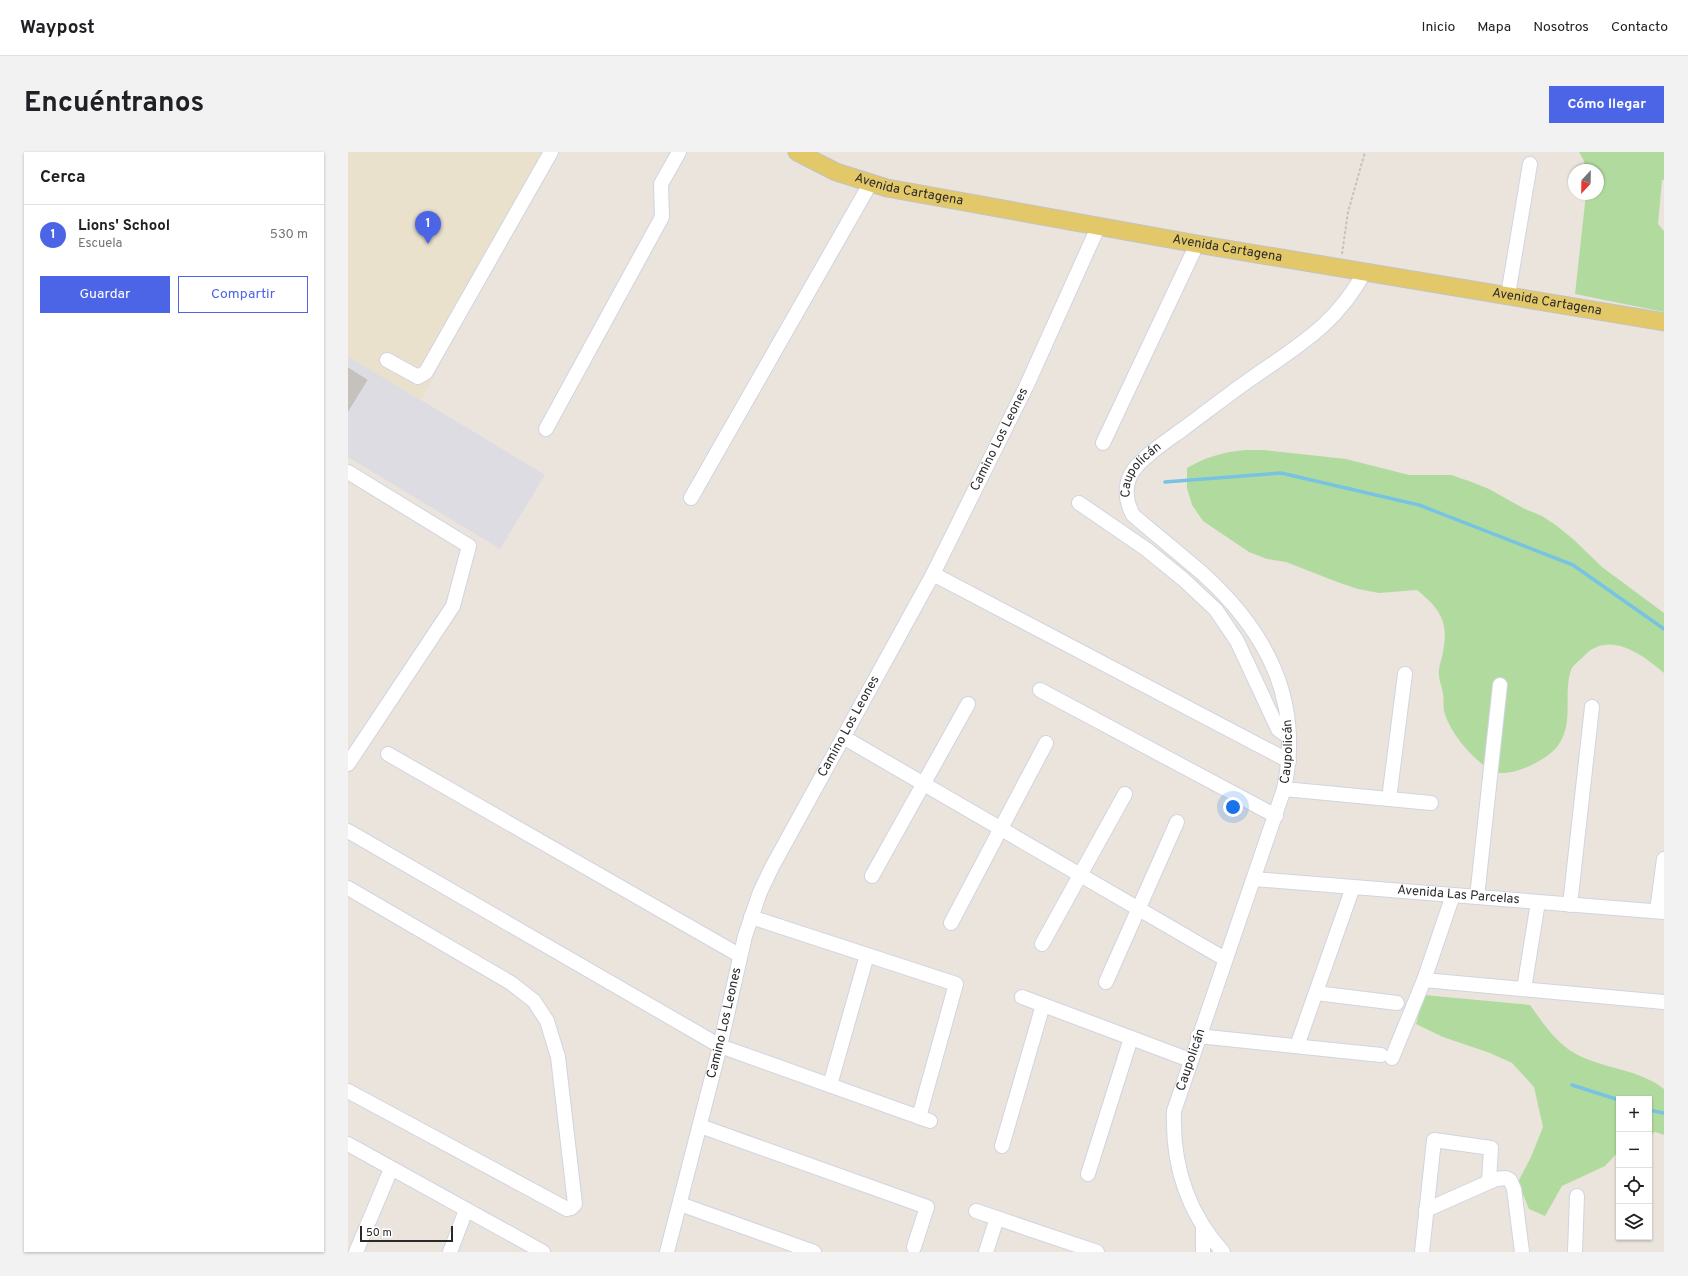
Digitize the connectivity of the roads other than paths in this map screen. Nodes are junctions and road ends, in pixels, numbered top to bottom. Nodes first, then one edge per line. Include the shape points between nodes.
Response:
1 (551, 152) edge
2 (679, 152) edge
3 (798, 152) edge
4 (1530, 164) dead end
5 (870, 184) junction
6 (1099, 226) junction
7 (1197, 244) junction
8 (1364, 271) junction
9 (1508, 295) junction
10 (1664, 322) edge
11 (387, 360) dead end
12 (546, 430) dead end
13 (1103, 443) dead end
14 (348, 472) edge
15 (692, 498) dead end
16 (1079, 503) dead end
17 (933, 574) junction
18 (1405, 674) dead end
19 (1500, 685) dead end
20 (1040, 690) dead end
21 (968, 704) dead end
22 (1592, 707) dead end
23 (843, 737) junction
24 (1289, 737) junction
25 (1046, 743) dead end
26 (388, 754) dead end
27 (1289, 761) junction
28 (348, 764) edge
29 (923, 784) junction
30 (1284, 789) junction
31 (1125, 794) dead end
32 (1389, 799) junction
33 (1431, 803) dead end
34 (1276, 816) junction
35 (1177, 822) dead end
36 (1000, 829) junction
37 (348, 831) edge
38 (1664, 859) edge
39 (872, 876) dead end
40 (1081, 876) junction
41 (1254, 879) junction
42 (1353, 887) junction
43 (348, 888) edge
44 (1453, 895) junction
45 (1477, 897) junction
46 (1538, 902) junction
47 (1570, 905) junction
48 (1138, 909) junction
49 (1660, 912) edge
50 (751, 917) junction
51 (951, 923) dead end
52 (1042, 944) dead end
53 (739, 955) junction
54 (867, 955) junction
55 (1225, 959) junction
56 (1424, 980) junction
57 (1106, 982) dead end
58 (1524, 989) junction
59 (1316, 993) junction
60 (1022, 997) dead end
61 (1664, 1002) edge
62 (1397, 1003) dead end
63 (1043, 1005) junction
64 (1198, 1036) junction
65 (1131, 1038) junction
66 (720, 1046) junction
67 (1297, 1046) junction
68 (1190, 1060) junction
69 (830, 1085) junction
70 (348, 1091) edge
71 (700, 1126) junction
72 (348, 1144) edge
73 (1002, 1146) dead end
74 (391, 1169) junction
75 (1088, 1174) dead end
76 (1489, 1182) junction
77 (1577, 1196) dead end
78 (680, 1204) junction
79 (466, 1210) junction
80 (1426, 1210) junction
81 (976, 1211) dead end
82 (997, 1218) junction
83 (1203, 1227) junction
84 (914, 1247) dead end
85 (356, 1252) edge
86 (450, 1252) edge
87 (543, 1252) edge
88 (667, 1252) edge
89 (814, 1252) edge
90 (986, 1252) edge
91 (1097, 1252) edge
92 (1203, 1252) edge
93 (1223, 1252) edge
94 (1422, 1252) edge
95 (1522, 1252) edge
96 (1575, 1252) edge

1 - 11 street via 424,375 414,376
2 - 12 street via 661,184 662,217
3 - 5 main road, Avenida Cartagena via 836,172
4 - 9 street
5 - 6 main road, Avenida Cartagena
5 - 15 street
6 - 7 main road, Avenida Cartagena
6 - 17 street, Camino Los Leones via 1026,387
7 - 8 main road, Avenida Cartagena
7 - 13 street
8 - 9 main road, Avenida Cartagena
8 - 24 street, Caupolicán via 1349,298 1322,329 1167,441 1136,467 1127,488 1127,502 1133,515 1204,575 1258,636 1270,657 1282,688
9 - 10 main road, Avenida Cartagena
14 - 28 street via 469,546 453,606
16 - 24 street via 1152,554 1216,610 1237,641 1278,729
17 - 23 street, Camino Los Leones
17 - 27 street
18 - 32 street
19 - 45 street
20 - 34 street
21 - 29 street
22 - 47 street
23 - 29 street
23 - 50 street, Camino Los Leones via 772,867
24 - 27 street, Caupolicán
25 - 36 street
26 - 53 street
27 - 30 street, Caupolicán
29 - 36 street
29 - 39 street
30 - 32 street
30 - 34 street, Caupolicán
31 - 40 street
32 - 33 street
34 - 41 street, Caupolicán
35 - 48 street
36 - 40 street
36 - 51 street
37 - 66 street
38 - 49 street
40 - 48 street
40 - 52 street
41 - 42 street, Avenida Las Parcelas
41 - 55 street, Caupolicán
42 - 44 street, Avenida Las Parcelas
42 - 59 street
43 - 70 street via 511,983 534,1001 547,1021 558,1057 575,1204 566,1209
44 - 45 street, Avenida Las Parcelas
44 - 56 street
45 - 46 street, Avenida Las Parcelas
46 - 47 street, Avenida Las Parcelas
46 - 58 street
47 - 49 street, Avenida Las Parcelas
48 - 55 street
48 - 57 street
50 - 53 street, Camino Los Leones
50 - 54 street
53 - 66 street, Camino Los Leones
54 - 69 street
54 - 69 street via 956,984 924,1119
55 - 64 street, Caupolicán
56 - 58 street
56 - 67 street via 1387,1056
58 - 61 street
59 - 62 street
59 - 67 street
60 - 63 street
63 - 65 street
63 - 73 street
64 - 67 street
64 - 68 street, Caupolicán
65 - 68 street
65 - 75 street
66 - 69 street
66 - 71 street, Camino Los Leones
68 - 83 street, Caupolicán via 1174,1111 1174,1146 1187,1196
71 - 78 street, Camino Los Leones
71 - 84 street via 927,1207
72 - 74 street
74 - 79 street
74 - 85 street
76 - 80 street
76 - 80 street via 1491,1148 1434,1140
76 - 95 street via 1506,1178 1514,1188
77 - 96 street
78 - 88 street, Camino Los Leones
78 - 89 street
79 - 86 street
79 - 87 street
80 - 94 street
81 - 82 street
82 - 90 street
82 - 91 street
83 - 92 street
83 - 93 street, Caupolicán

